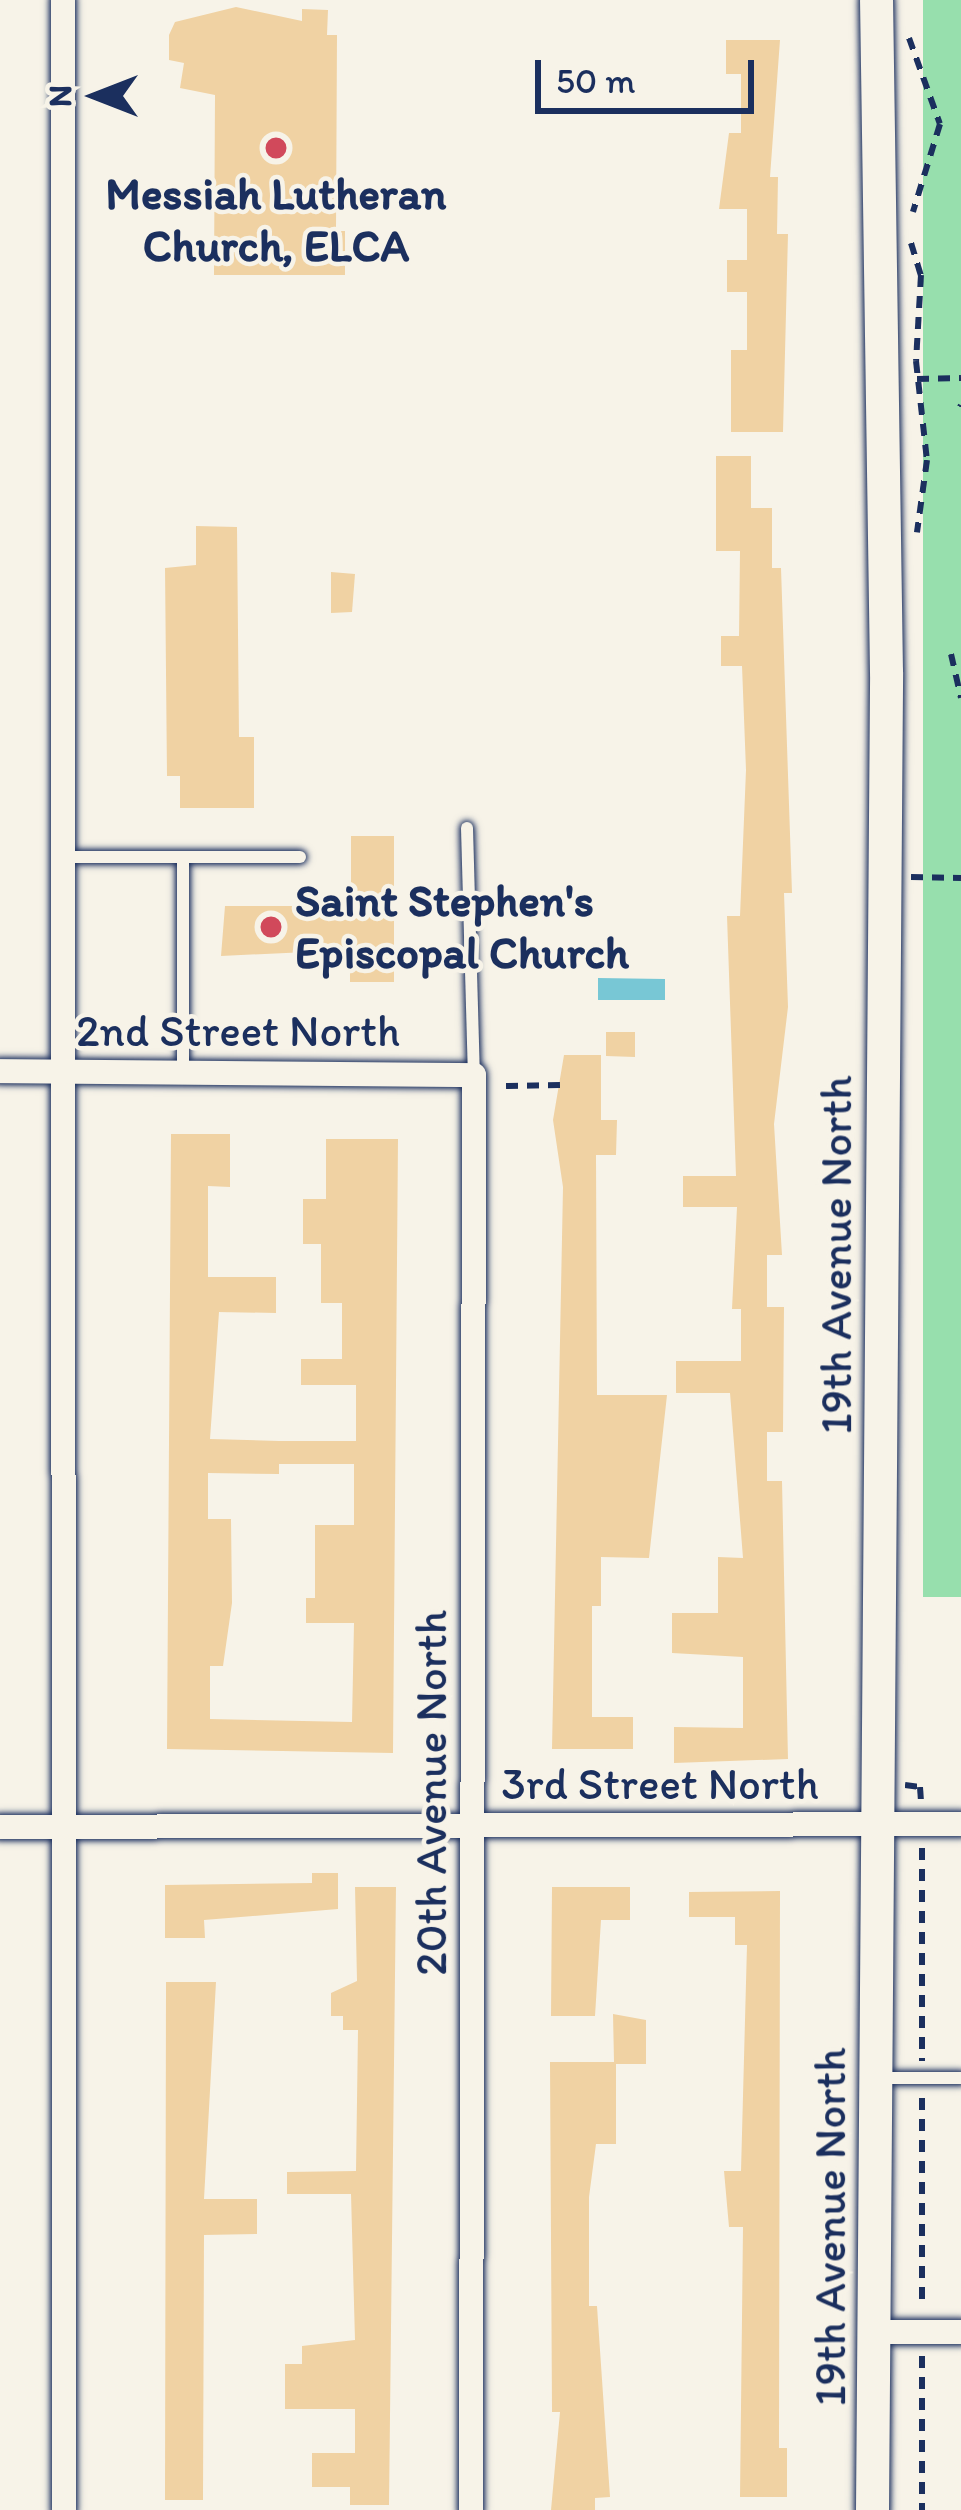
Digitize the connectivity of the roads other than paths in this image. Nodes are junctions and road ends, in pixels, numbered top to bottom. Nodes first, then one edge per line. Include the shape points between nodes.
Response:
1 (63, 0) edge
2 (876, 0) edge
3 (467, 828) dead end
4 (66, 857) junction
5 (183, 857) junction
6 (300, 857) dead end
7 (0, 1071) edge
8 (66, 1072) junction
9 (183, 1073) junction
10 (474, 1075) junction
11 (961, 1824) edge
12 (878, 1825) junction
13 (0, 1827) edge
14 (473, 1827) junction
15 (66, 1828) junction
16 (876, 2078) junction
17 (961, 2078) edge
18 (875, 2332) junction
19 (961, 2332) edge
20 (64, 2510) edge
21 (471, 2510) edge
22 (872, 2510) edge

1 - 4 street
2 - 12 street, 19th Avenue North via 886,468
3 - 10 lane
4 - 5 lane
4 - 8 street
5 - 6 lane
5 - 9 lane
7 - 8 street, 2nd Street North
8 - 9 street, 2nd Street North
8 - 15 street
9 - 10 street, 2nd Street North
10 - 14 street, 20th Avenue North
11 - 12 street, 3rd Street North
12 - 14 street, 3rd Street North
12 - 16 street, 19th Avenue North
13 - 15 street, 3rd Street North
14 - 15 street, 3rd Street North
14 - 21 street, 20th Avenue North
15 - 20 street
16 - 17 lane
16 - 18 street, 19th Avenue North
18 - 19 street
18 - 22 street, 19th Avenue North

